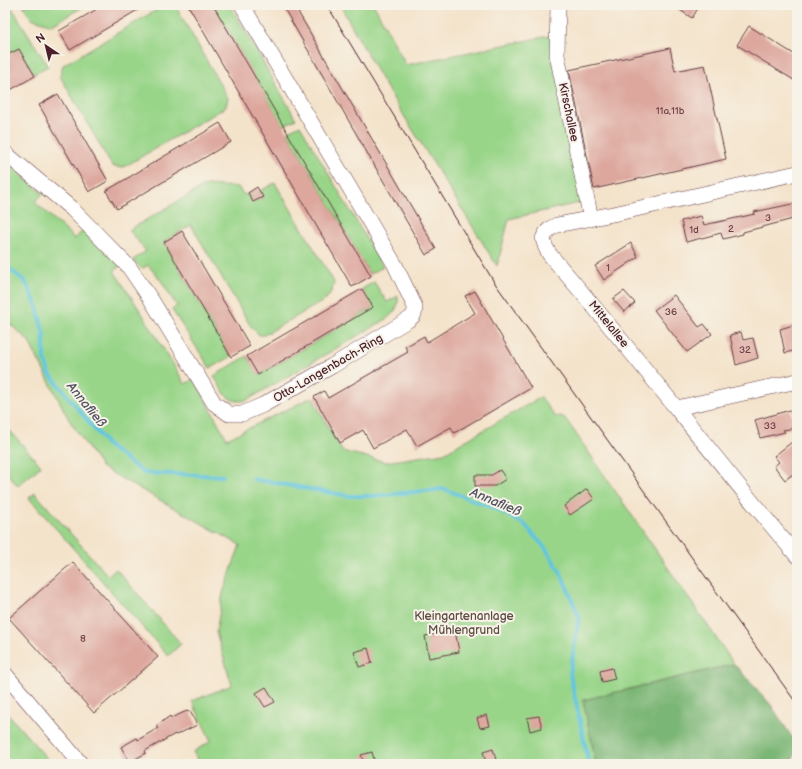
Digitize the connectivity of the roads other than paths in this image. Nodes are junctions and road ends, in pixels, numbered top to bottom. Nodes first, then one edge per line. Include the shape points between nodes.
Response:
1 (242, 5) edge
2 (558, 5) edge
3 (5, 153) edge
4 (797, 173) edge
5 (591, 219) junction
6 (797, 381) edge
7 (677, 408) junction
8 (797, 556) edge
9 (5, 674) edge
10 (81, 764) edge

1 - 3 street, Otto-Langenbach-Ring via 391,258 413,300 415,313 402,324 263,405 242,414 229,414 214,403 129,267 72,208
2 - 5 street, Kirschallee via 557,55
4 - 5 street
5 - 7 street, Mittelallee via 550,228 543,239 550,255
6 - 7 street
7 - 8 street, Mittelallee
9 - 10 street

